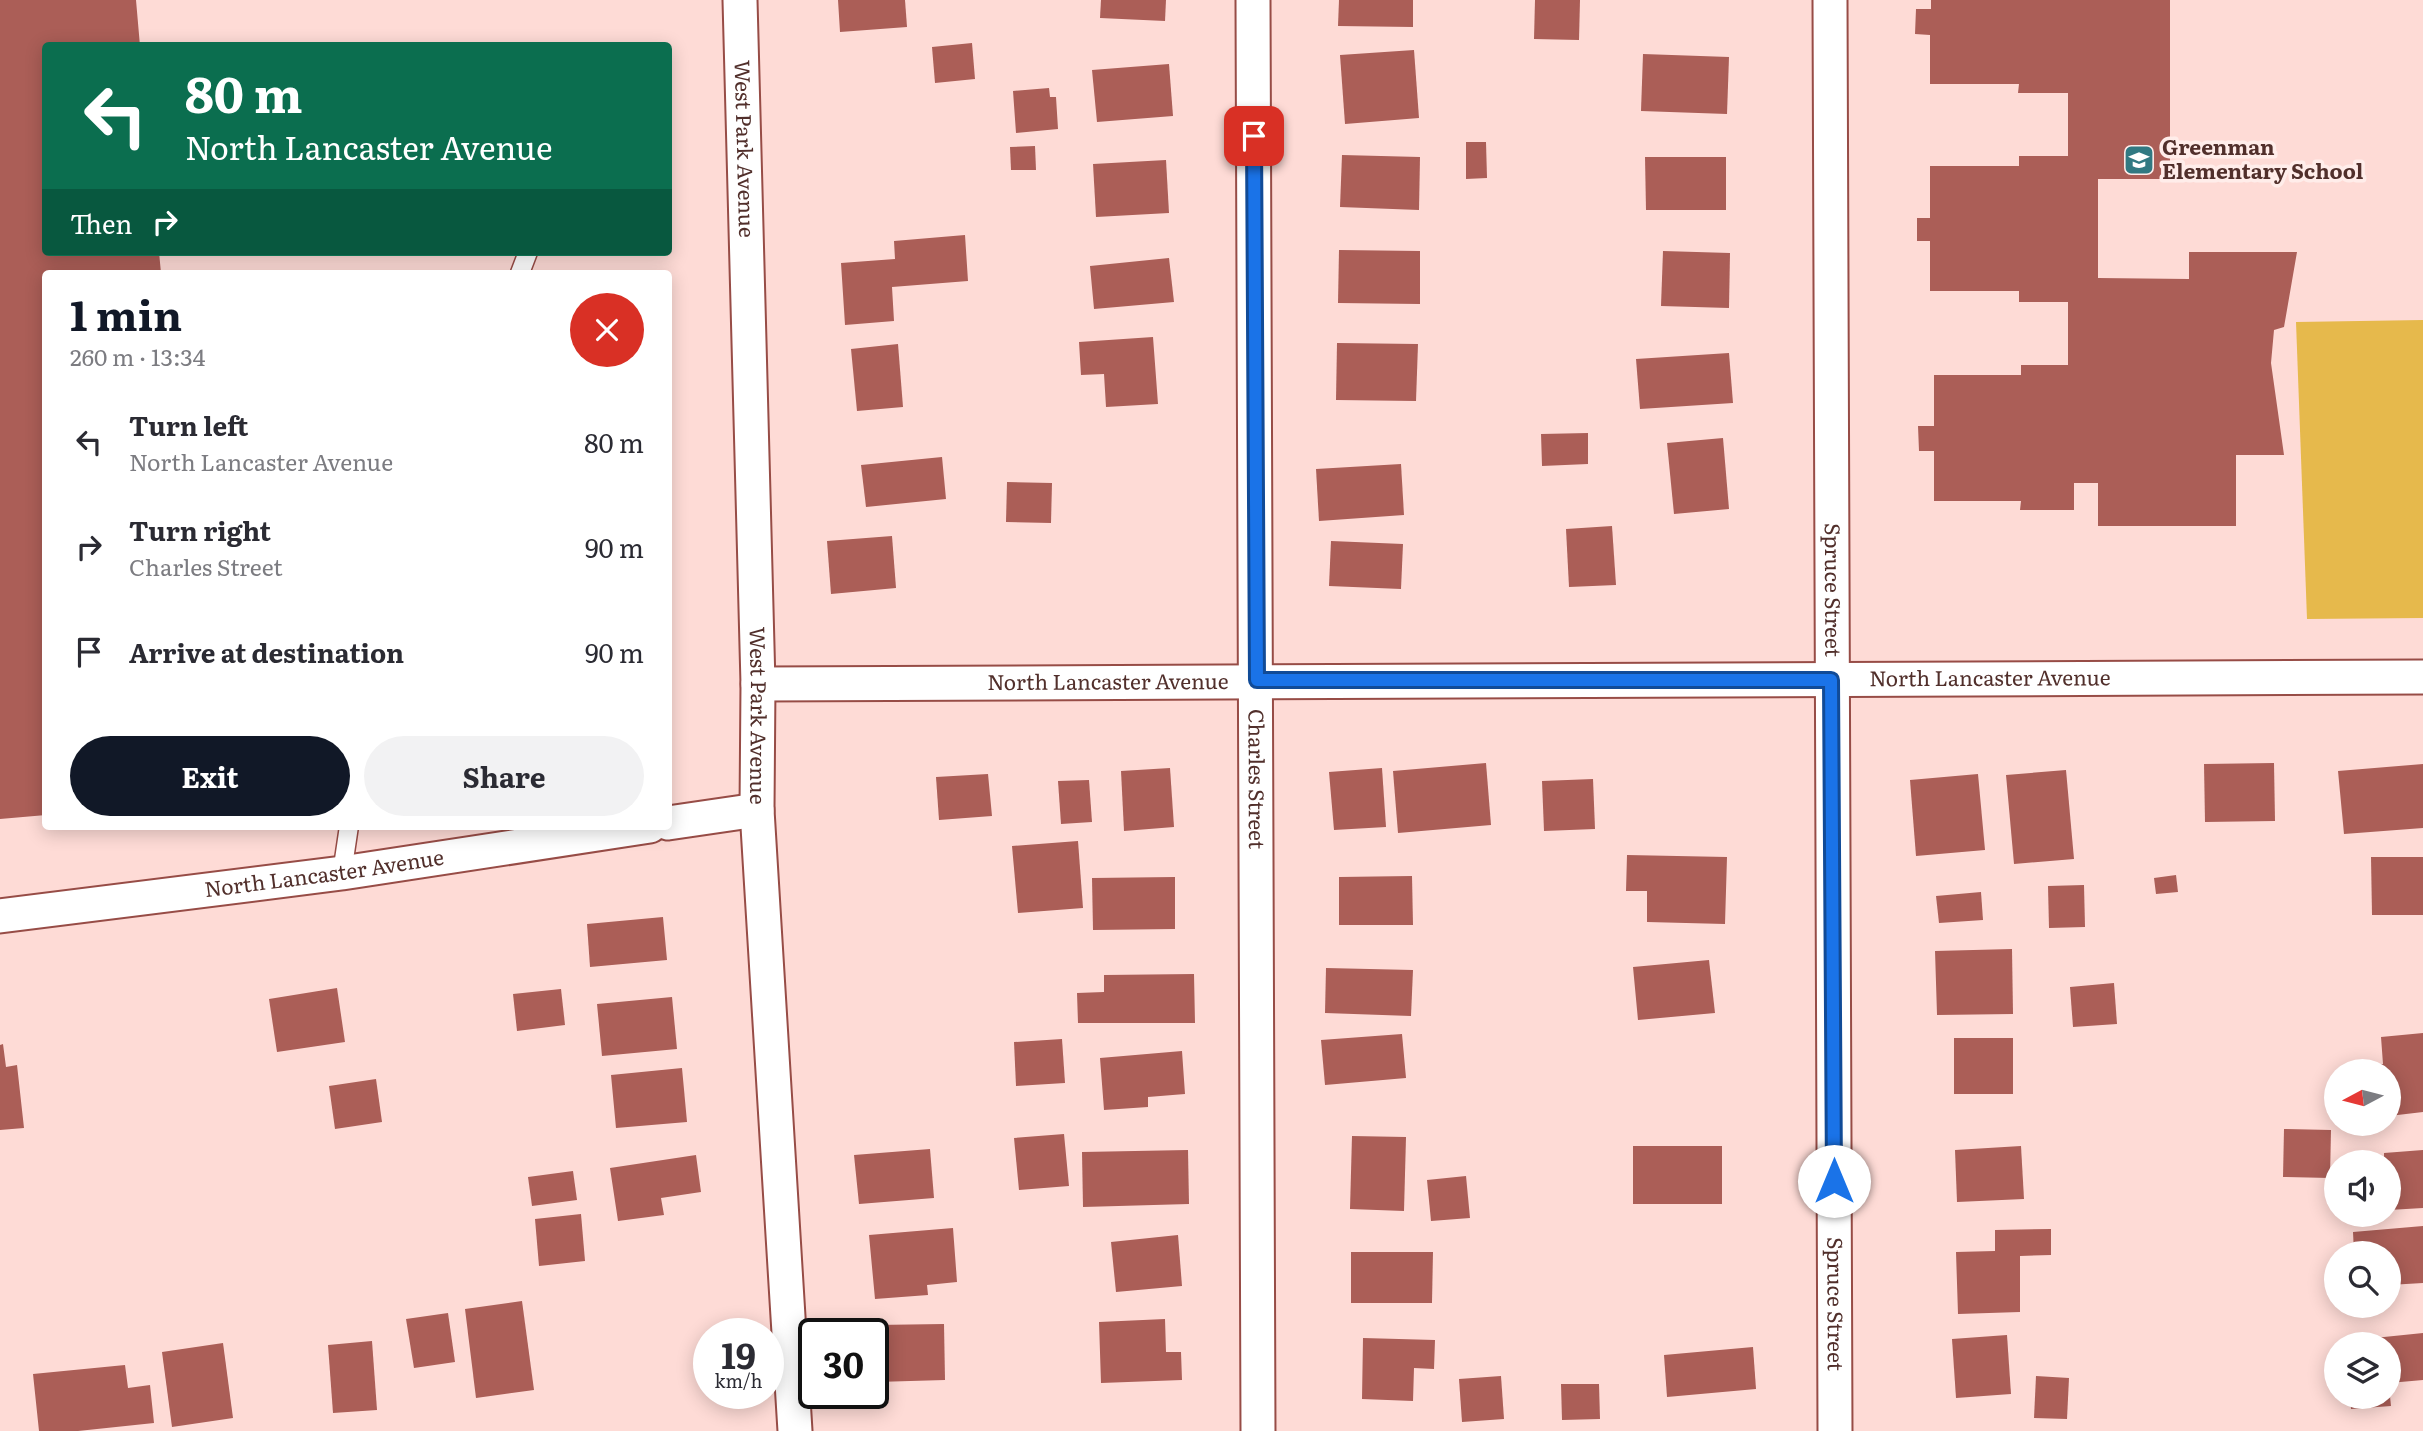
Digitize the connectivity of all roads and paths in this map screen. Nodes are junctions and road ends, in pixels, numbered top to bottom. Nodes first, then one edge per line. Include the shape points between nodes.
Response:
1 (740, 0) edge
2 (1253, 0) edge
3 (1830, 0) edge
4 (2423, 677) edge
5 (1257, 680) junction
6 (1831, 680) junction
7 (758, 684) junction
8 (757, 810) junction
9 (672, 822) edge
10 (348, 830) edge
11 (624, 830) edge
12 (342, 873) junction
13 (0, 916) edge
14 (795, 1431) edge
15 (1258, 1431) edge
16 (1835, 1431) edge

1 - 7 street, West Park Avenue
2 - 5 street, Charles Street
3 - 6 street, Spruce Street
4 - 6 street, North Lancaster Avenue
5 - 6 street, North Lancaster Avenue
5 - 7 street, North Lancaster Avenue
5 - 15 street, Charles Street
6 - 16 street, Spruce Street
7 - 8 street, West Park Avenue
8 - 9 street
8 - 14 street, West Park Avenue
10 - 12 lane
11 - 12 street, North Lancaster Avenue
12 - 13 street, North Lancaster Avenue

